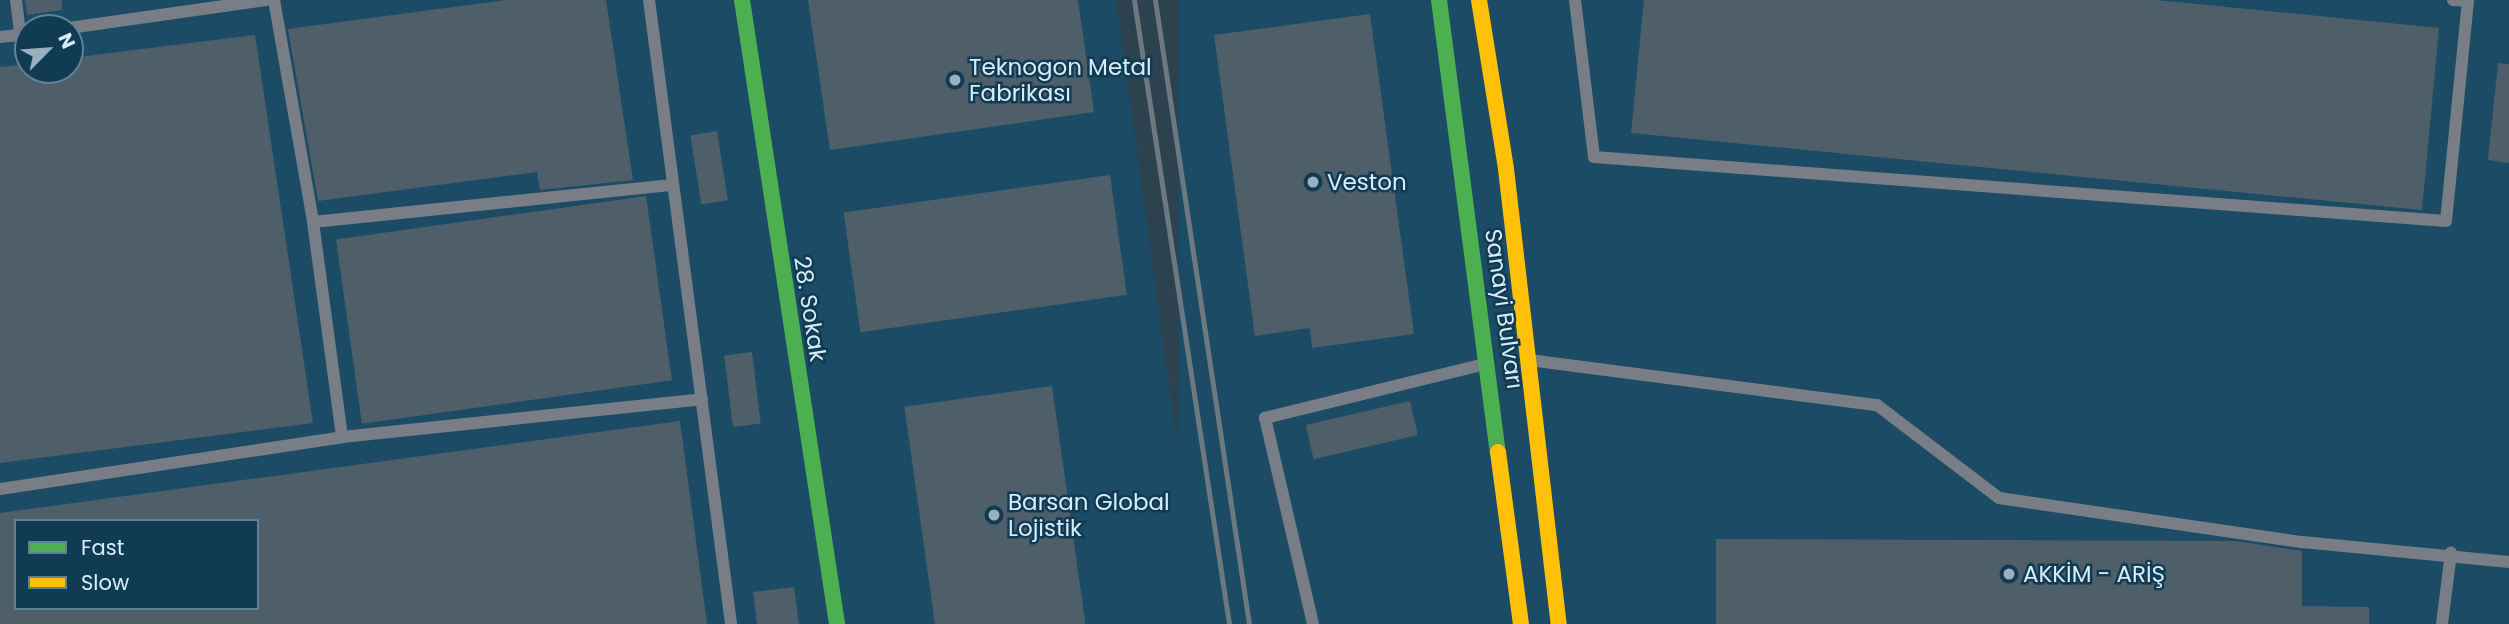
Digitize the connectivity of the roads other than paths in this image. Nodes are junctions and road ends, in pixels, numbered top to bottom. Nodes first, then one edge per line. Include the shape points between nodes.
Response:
1 (266, 0) edge
2 (274, 0) edge
3 (649, 0) edge
4 (742, 0) edge
5 (1439, 0) edge
6 (1479, 0) edge
7 (1575, 0) edge
8 (2453, 0) edge
9 (2468, 1) edge
10 (84, 26) edge
11 (672, 185) junction
12 (313, 222) junction
13 (1528, 360) junction
14 (1489, 363) junction
15 (702, 399) junction
16 (342, 437) junction
17 (0, 489) edge
18 (2451, 553) junction
19 (2509, 562) edge
20 (732, 624) edge
21 (837, 624) edge
22 (1313, 624) edge
23 (1521, 624) edge
24 (1559, 624) edge
25 (2442, 624) edge

1 - 10 lane
2 - 12 lane
3 - 11 lane
4 - 21 main road, 28. Sokak
5 - 14 main road, Sanayi Bulvarı
6 - 13 main road, Sanayi Bulvarı via 1506,169
7 - 9 lane via 1594,157 2446,221
8 - 9 lane
11 - 12 lane
11 - 15 lane
12 - 16 lane
13 - 18 lane via 1877,405 1999,498 2302,542
13 - 24 main road, Sanayi Bulvarı
14 - 22 lane via 1265,418
14 - 23 main road, Sanayi Bulvarı
15 - 16 lane
15 - 20 lane
16 - 17 lane
18 - 19 lane
18 - 25 lane

